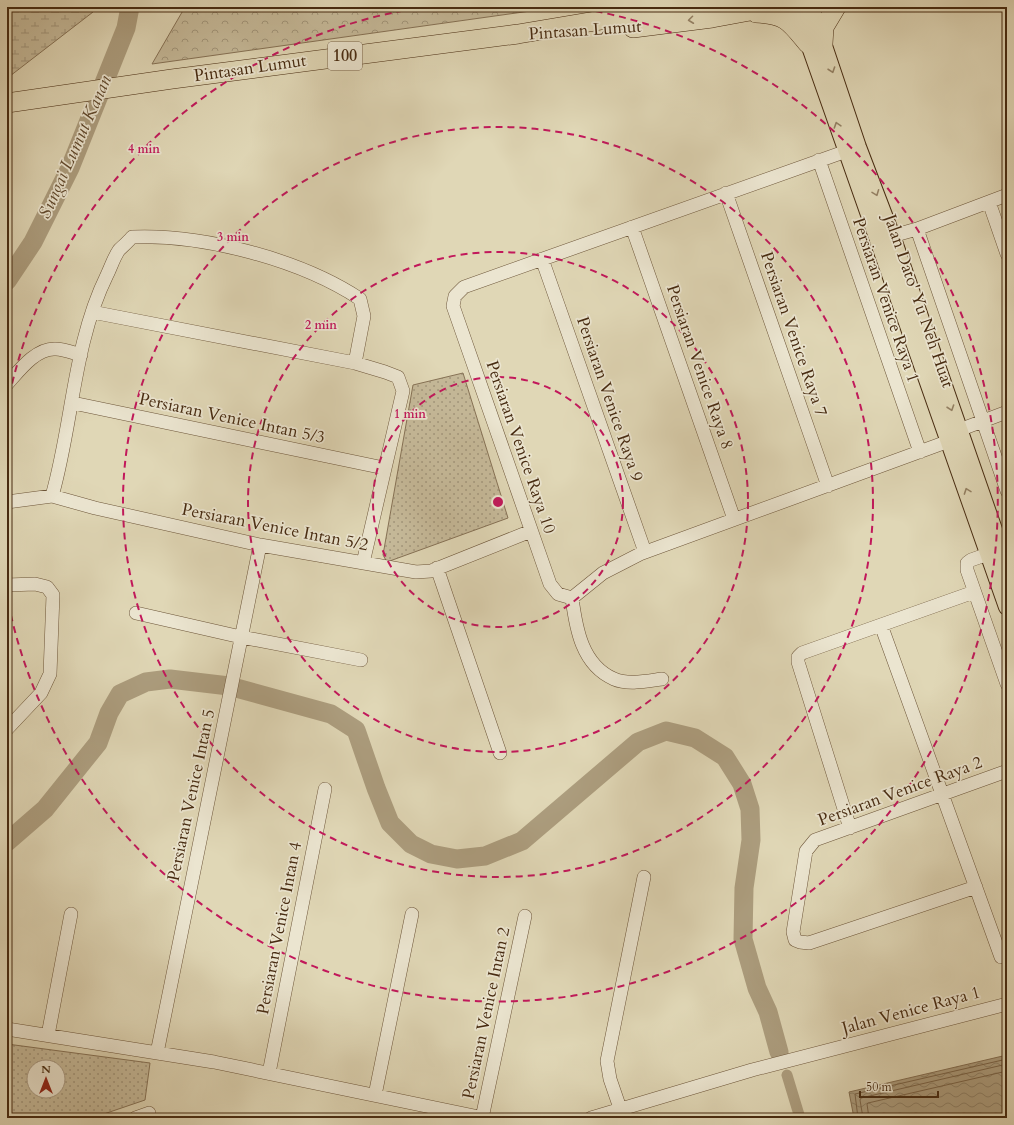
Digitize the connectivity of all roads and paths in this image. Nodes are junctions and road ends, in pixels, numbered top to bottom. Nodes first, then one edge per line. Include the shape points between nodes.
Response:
1 (679, 7) edge
2 (771, 7) edge
3 (796, 7) edge
4 (811, 7) edge
5 (836, 7) edge
6 (741, 12) junction
7 (518, 34) junction
8 (816, 44) junction
9 (7, 103) edge
10 (852, 149) junction
11 (819, 160) junction
12 (726, 193) junction
13 (1007, 195) edge
14 (989, 202) junction
15 (632, 227) junction
16 (917, 229) junction
17 (892, 236) junction
18 (1007, 254) edge
19 (542, 259) junction
20 (92, 312) junction
21 (922, 343) junction
22 (81, 355) junction
23 (355, 363) junction
24 (7, 384) edge
25 (73, 404) junction
26 (1007, 412) edge
27 (982, 421) junction
28 (954, 436) junction
29 (920, 452) junction
30 (384, 468) junction
31 (828, 486) junction
32 (1007, 491) edge
33 (52, 496) junction
34 (7, 502) edge
35 (734, 519) junction
36 (532, 530) junction
37 (260, 544) junction
38 (999, 550) edge
39 (645, 552) junction
40 (364, 563) junction
41 (1007, 567) edge
42 (437, 568) junction
43 (7, 586) edge
44 (974, 592) junction
45 (572, 598) junction
46 (1007, 608) edge
47 (136, 613) dead end
48 (880, 625) junction
49 (242, 637) junction
50 (361, 660) dead end
51 (662, 679) dead end
52 (1007, 684) edge
53 (7, 729) edge
54 (500, 753) dead end
55 (1007, 771) edge
56 (325, 789) dead end
57 (942, 794) junction
58 (850, 828) junction
59 (644, 877) dead end
60 (976, 886) junction
61 (71, 914) dead end
62 (412, 914) dead end
63 (525, 916) dead end
64 (1001, 957) dead end
65 (1007, 1004) edge
66 (7, 1029) edge
67 (48, 1036) junction
68 (157, 1053) junction
69 (269, 1073) junction
70 (375, 1095) junction
71 (620, 1111) junction
72 (149, 1113) dead end
73 (135, 1118) edge
74 (483, 1118) edge
75 (591, 1118) edge

1 - 7 highway, Pintasan Lumut / 100
2 - 6 highway, Pintasan Lumut / 100
3 - 8 main road, Jalan Dato' Yu Neh Huat
4 - 8 main road, Jalan Dato' Yu Neh Huat
5 - 8 highway via 829,15
6 -> 7 highway, Pintasan Lumut / 100 via 635,27
6 - 8 highway via 774,14 791,23
7 - 9 highway, Pintasan Lumut / 100
8 - 10 main road, Jalan Dato' Yu Neh Huat
10 - 11 street
10 -> 17 main road, Jalan Dato' Yu Neh Huat
10 - 21 main road, Jalan Dato' Yu Neh Huat
11 - 12 street
11 - 29 street, Persiaran Venice Raya 1
12 - 15 street
12 - 31 street, Persiaran Venice Raya 7
13 - 14 street
14 - 16 street
14 - 18 street
15 - 19 street
15 - 35 street, Persiaran Venice Raya 8
16 - 17 street
16 - 27 street
17 - 21 main road, Jalan Dato' Yu Neh Huat
19 - 36 street, Persiaran Venice Raya 10 via 464,287 455,296 453,306
19 - 39 street, Persiaran Venice Raya 9
20 - 22 street
20 - 23 street
20 - 23 street via 119,251 132,237 152,236 201,242 260,254 339,285 360,299 364,316
21 - 28 main road, Jalan Dato' Yu Neh Huat
22 - 24 street via 54,349 39,353
22 - 25 street
23 - 30 street via 398,377 403,390
25 - 30 street, Persiaran Venice Intan 5/3
25 - 33 street
26 - 27 street
27 - 28 street
27 - 32 street
28 - 29 street
28 - 38 main road, Jalan Dato' Yu Neh Huat
38 -> 28 main road, Jalan Dato' Yu Neh Huat via 990,545 977,520
29 - 31 street
30 - 40 street
31 - 35 street
33 - 34 street, Persiaran Venice Intan 5/2
33 - 37 street, Persiaran Venice Intan 5/2
35 - 39 street
36 - 42 street, Persiaran Venice Intan 5/2
36 - 45 street, Persiaran Venice Raya 10 via 550,584 558,594
37 - 40 street, Persiaran Venice Intan 5/2
37 - 49 street, Persiaran Venice Intan 5
38 - 41 main road, Jalan Dato' Yu Neh Huat
38 - 44 street via 971,560 967,564 966,570
38 - 46 main road via 996,561 999,584
39 - 45 street via 603,573
40 - 42 street, Persiaran Venice Intan 5/2 via 400,571 416,572
42 - 54 street
43 - 53 street via 35,584 47,587 53,595 50,674 41,693
44 - 48 street
44 - 52 street
45 - 51 street via 580,640 598,670 614,679 632,682
47 - 49 street
48 - 57 street
48 - 58 street via 798,656
49 - 50 street
49 - 68 street, Persiaran Venice Intan 5
55 - 57 street, Persiaran Venice Raya 2
56 - 69 street, Persiaran Venice Intan 4
57 - 58 street, Persiaran Venice Raya 2
57 - 60 street
58 - 60 street, Persiaran Venice Raya 2 via 814,840 806,851 793,932 795,940 809,943
59 - 71 street via 607,1061
60 - 64 street
61 - 67 street
62 - 70 street
63 - 74 street, Persiaran Venice Intan 2
65 - 71 street, Jalan Venice Raya 1 via 752,1070
66 - 67 street
67 - 68 street
68 - 69 street
69 - 70 street
70 - 74 street
71 - 75 street, Jalan Venice Raya 1
72 - 73 street

